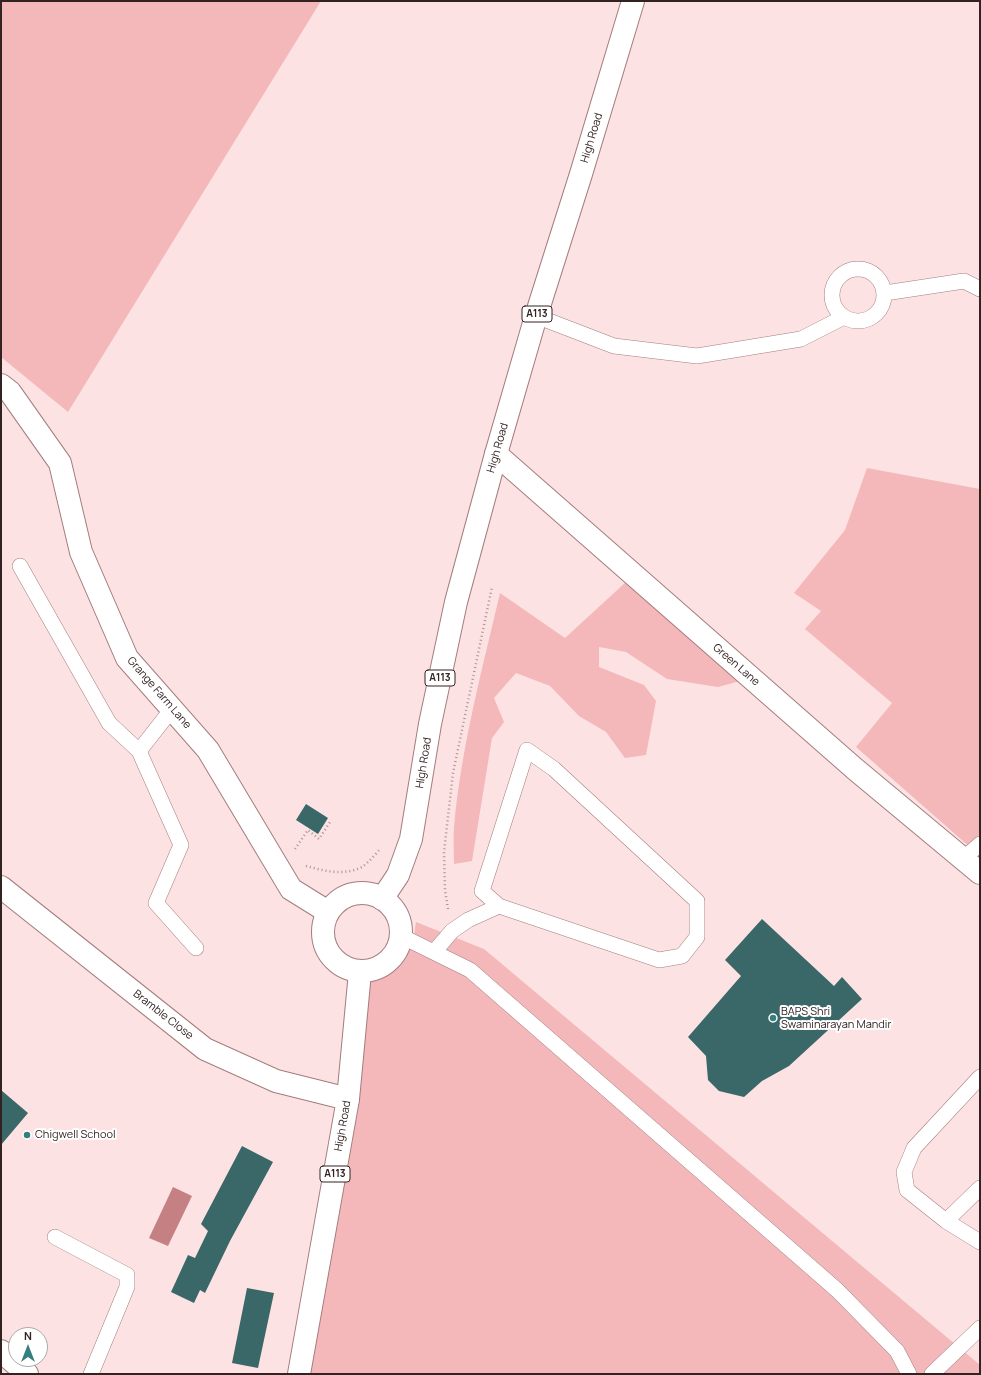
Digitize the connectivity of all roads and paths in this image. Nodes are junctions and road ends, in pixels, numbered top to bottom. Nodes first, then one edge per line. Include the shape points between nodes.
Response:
1 (633, 1) edge
2 (980, 289) edge
3 (885, 293) junction
4 (536, 316) junction
5 (844, 317) junction
6 (1, 385) edge
7 (496, 454) junction
8 (20, 566) dead end
9 (492, 587) dead end
10 (172, 709) junction
11 (139, 751) junction
12 (330, 822) dead end
13 (980, 844) edge
14 (384, 846) dead end
15 (291, 854) dead end
16 (963, 859) junction
17 (303, 865) dead end
18 (980, 873) edge
19 (1, 887) edge
20 (382, 899) junction
21 (499, 906) junction
22 (328, 912) junction
23 (452, 931) junction
24 (401, 936) junction
25 (196, 948) dead end
26 (434, 952) junction
27 (360, 972) junction
28 (980, 1077) edge
29 (348, 1099) junction
30 (980, 1188) edge
31 (946, 1221) junction
32 (55, 1237) dead end
33 (980, 1242) edge
34 (980, 1328) edge
35 (1, 1351) edge
36 (26, 1374) edge
37 (91, 1374) edge
38 (299, 1374) edge
39 (909, 1374) edge
40 (932, 1374) edge

1 - 4 street, High Road / A113
2 - 3 lane via 964,281
3 - 5 lane via 884,302 873,317 855,321
3 - 5 lane via 881,280 866,269 848,270 840,275 832,292 837,311
4 - 5 lane via 614,346 697,356 802,339
4 - 7 street, High Road / A113
6 - 10 street, Grange Farm Lane via 10,392 60,463 81,552 127,658
7 - 16 street, Green Lane via 855,769
7 - 20 street, High Road / A113 via 456,602 430,724 411,839 398,875
8 - 11 lane via 109,723
9 - 23 path via 453,773 444,852 445,890
10 - 11 lane
10 - 22 street, Grange Farm Lane via 208,750 291,889
11 - 25 lane via 181,845 156,903
12 - 15 path via 319,839 308,830
13 - 16 lane
14 - 17 path via 363,867 345,873 323,871
16 - 18 street, Green Lane
19 - 29 street, Bramble Close via 205,1049 276,1081
20 - 22 street via 367,893 342,898
20 - 24 street via 396,912
21 - 21 lane via 482,892 527,750 554,769 698,901 697,937 682,956 660,960
21 - 23 lane via 468,920
22 - 27 street via 322,931 326,951 338,964
23 - 26 lane
24 - 26 lane
24 - 27 street via 398,947 385,964
26 - 39 lane via 470,970 836,1290 897,1351
27 - 29 street, High Road / A113
28 - 31 lane via 914,1148 904,1172 907,1190
29 - 38 street, High Road / A113
30 - 31 lane
31 - 33 lane
32 - 37 lane via 128,1276 127,1287
34 - 40 lane
35 - 36 street

